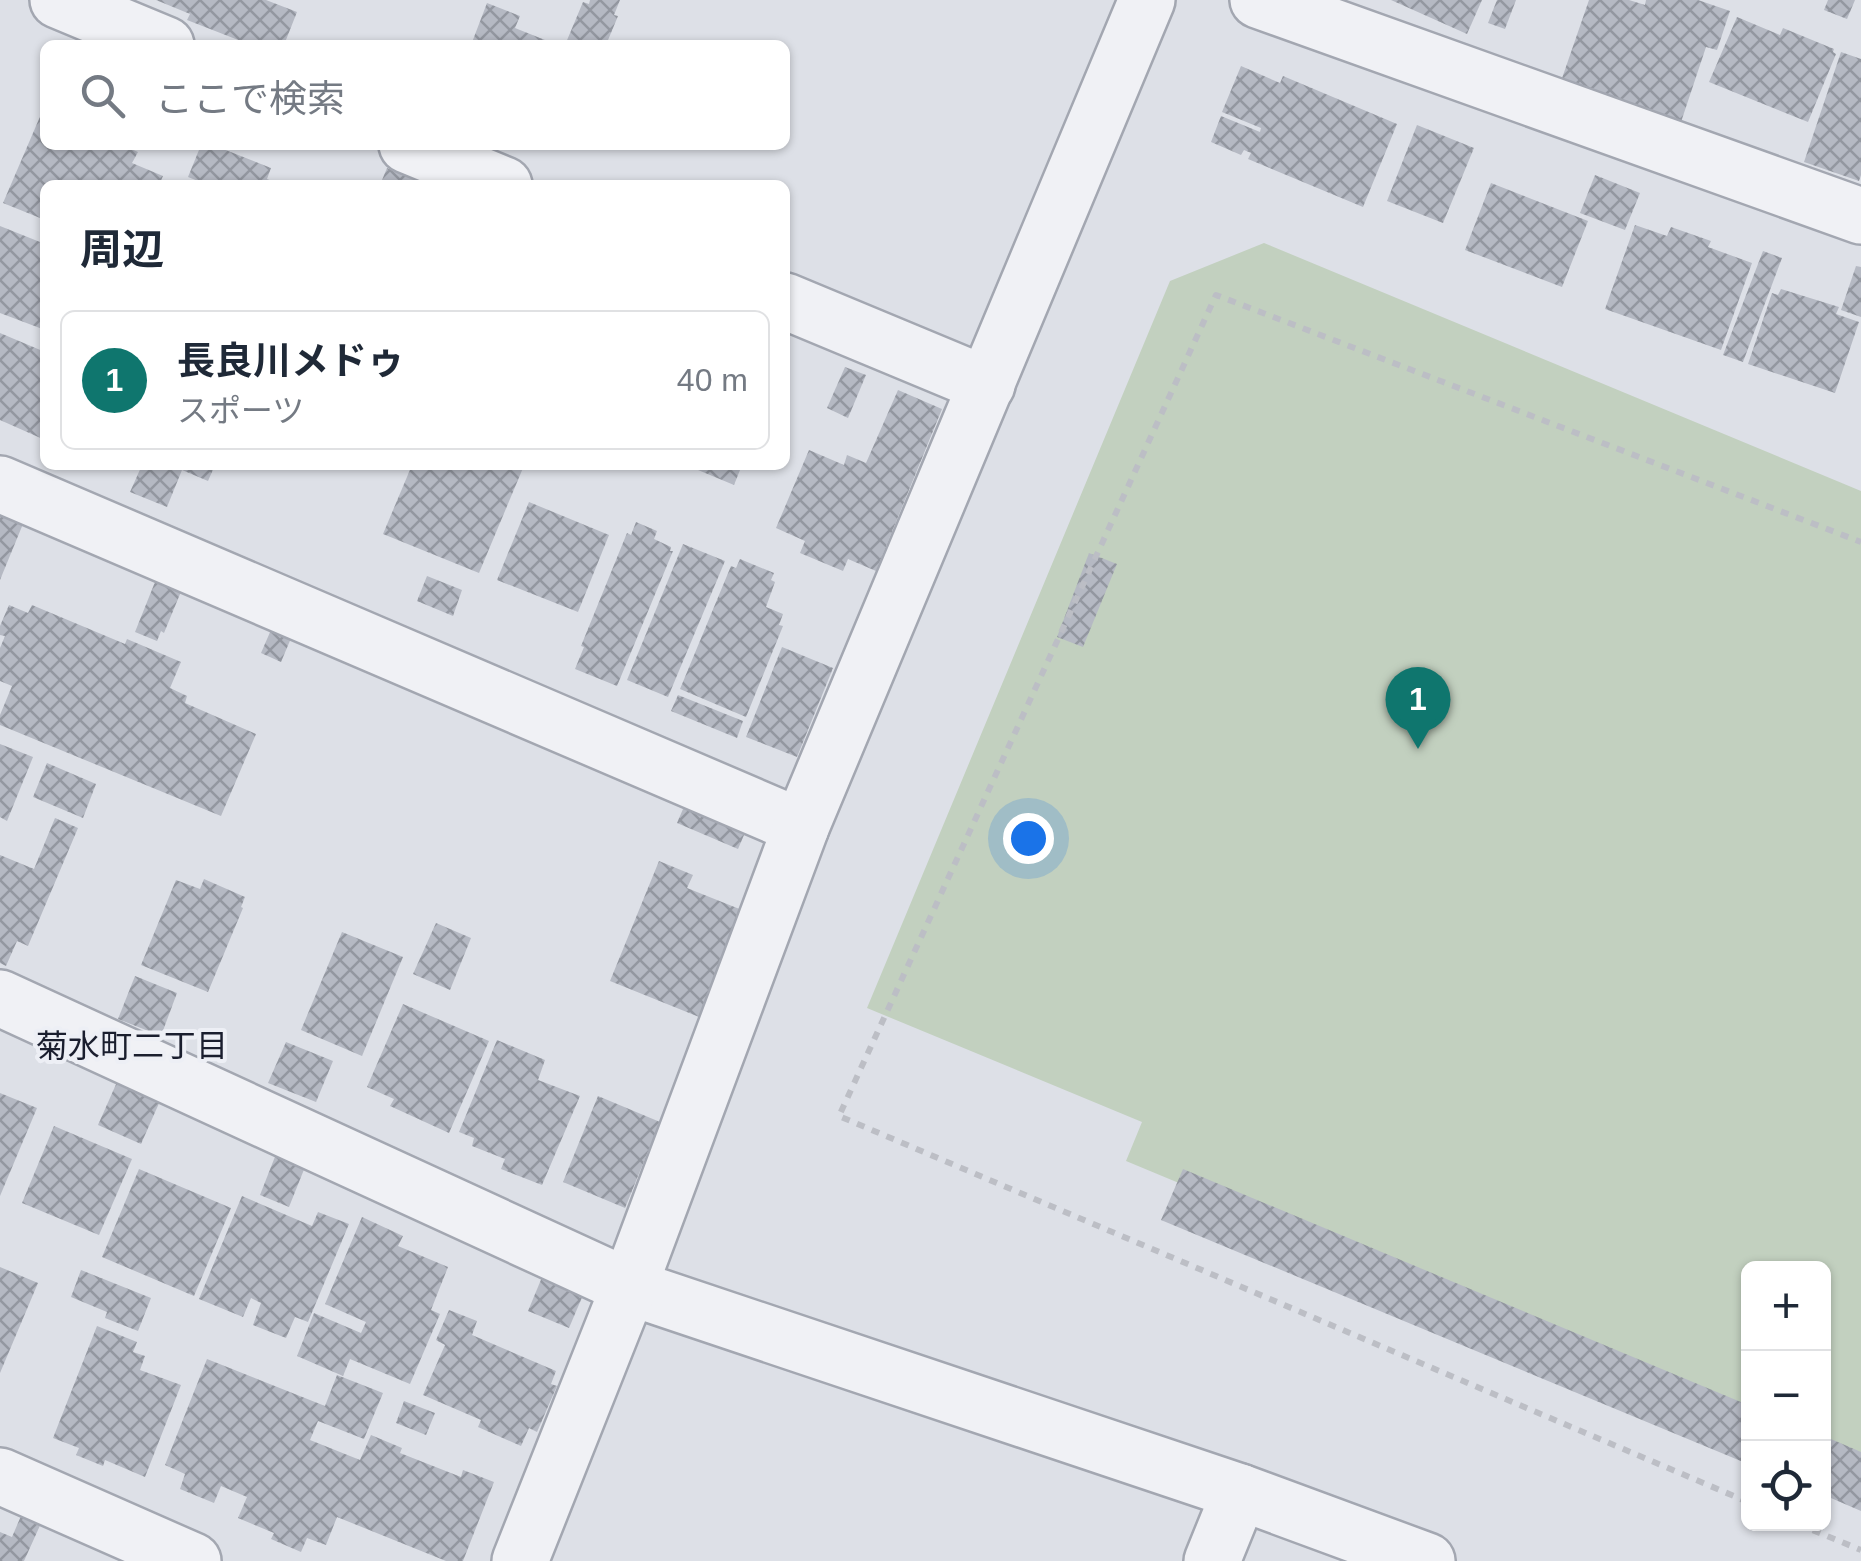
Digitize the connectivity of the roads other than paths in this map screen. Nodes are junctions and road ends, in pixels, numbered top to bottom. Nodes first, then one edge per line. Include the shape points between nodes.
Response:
1 (58, 0) edge
2 (1147, 0) edge
3 (1258, 0) edge
4 (154, 40) edge
5 (419, 150) edge
6 (492, 180) edge
7 (1861, 216) edge
8 (790, 303) edge
9 (987, 385) junction
10 (0, 484) edge
11 (802, 827) junction
12 (0, 998) edge
13 (629, 1287) junction
14 (0, 1476) edge
15 (1240, 1492) junction
16 (192, 1561) edge
17 (520, 1561) edge
18 (1212, 1561) edge
19 (1427, 1561) edge

1 - 4 street
2 - 9 street
3 - 7 street
5 - 6 street
8 - 9 street
9 - 11 street
10 - 11 street
11 - 13 street
12 - 13 street
13 - 15 street
13 - 17 street
14 - 16 street
15 - 18 street
15 - 19 street

